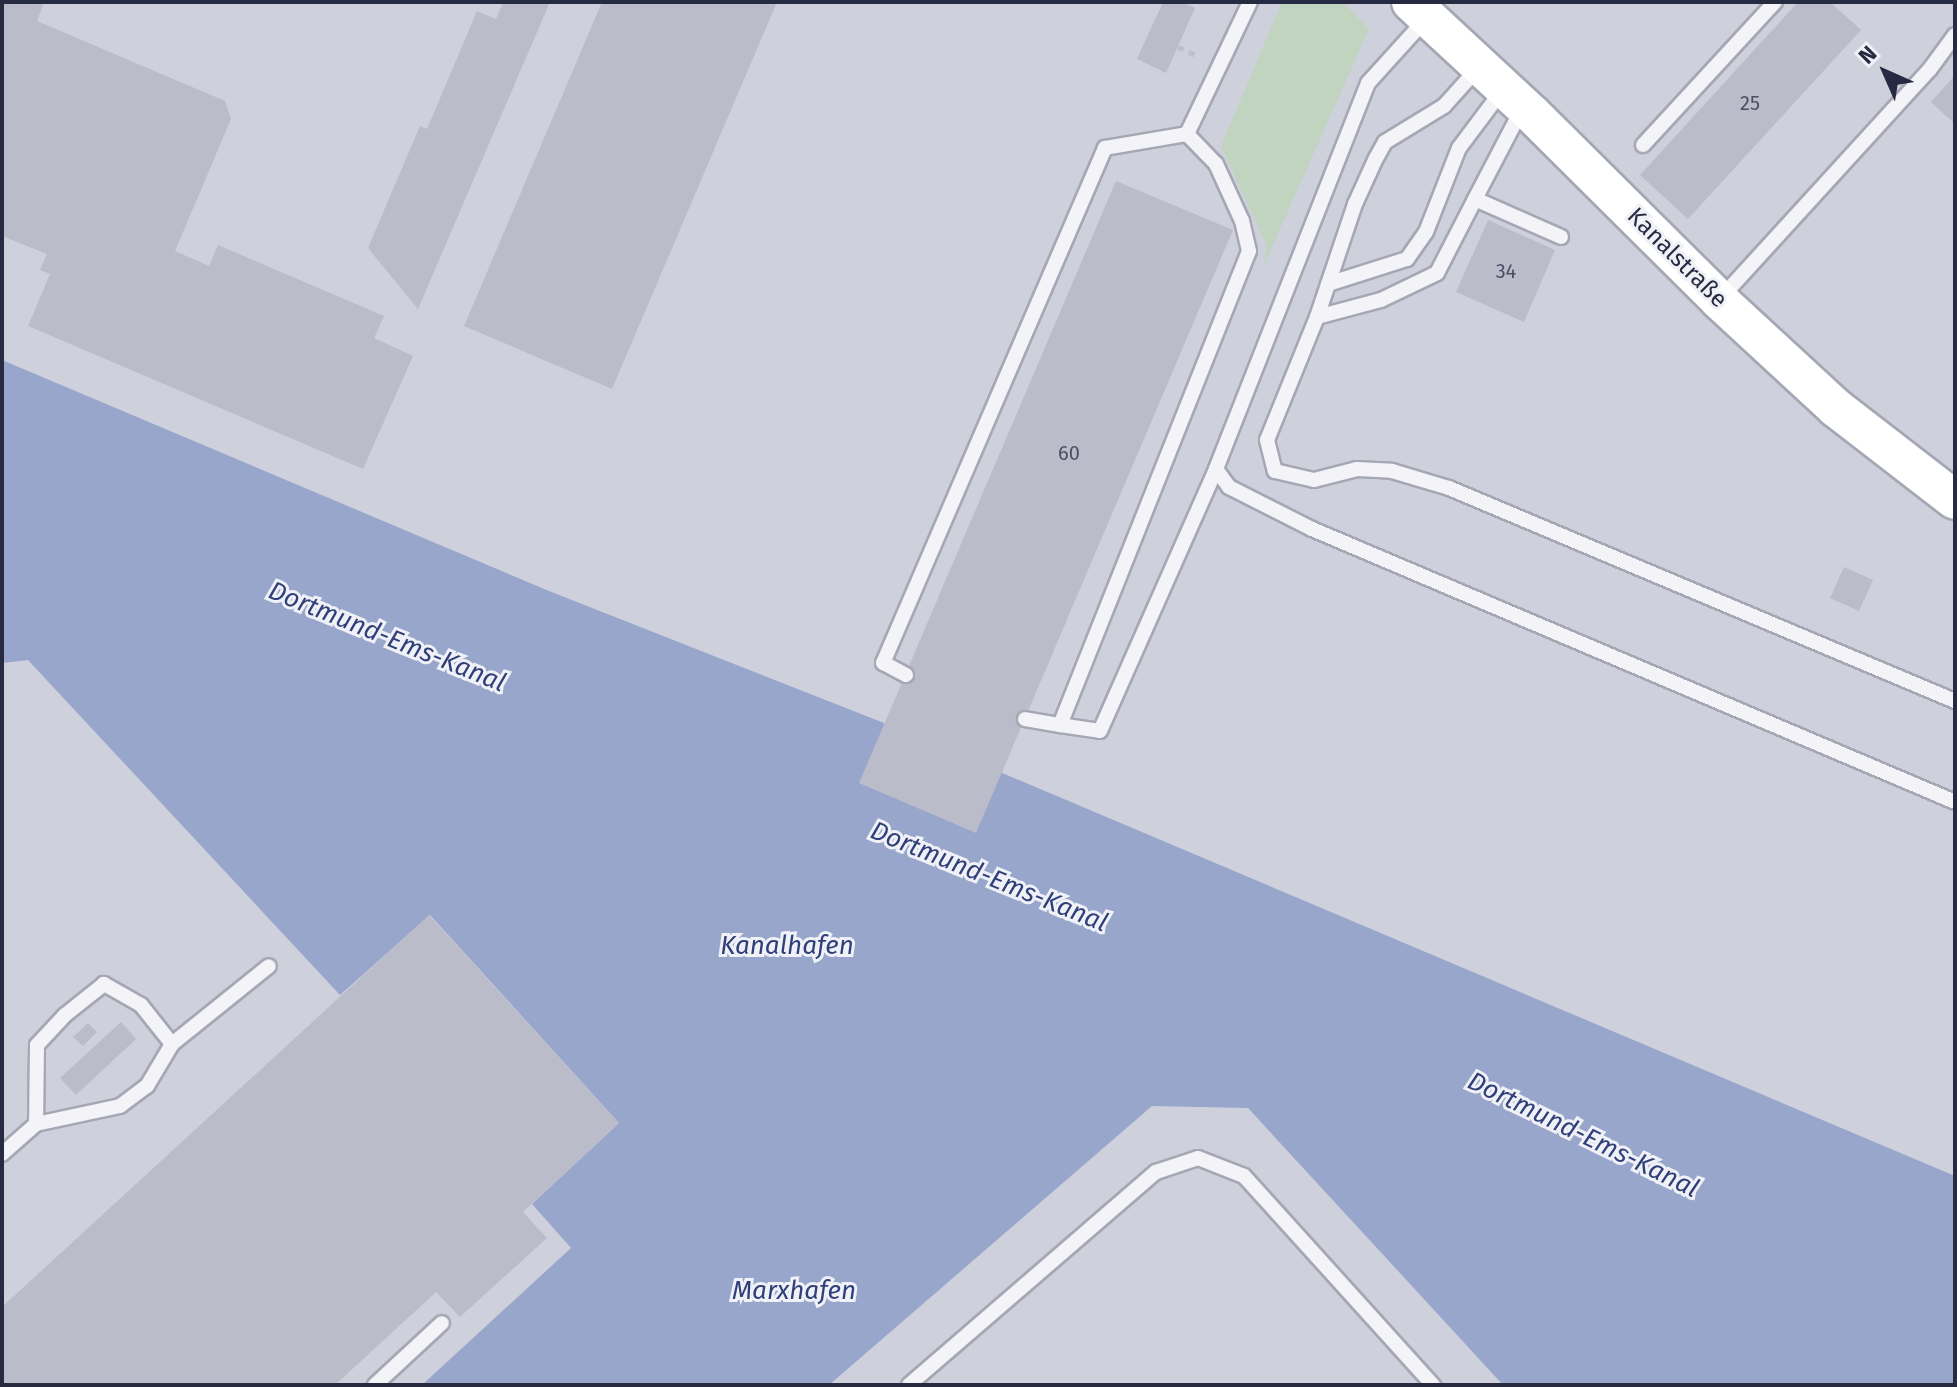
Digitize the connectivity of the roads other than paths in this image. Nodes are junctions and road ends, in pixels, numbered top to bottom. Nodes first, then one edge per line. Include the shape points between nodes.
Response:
1 (1250, 2) edge
2 (1775, 2) edge
3 (1420, 10) edge
4 (1955, 35) edge
5 (1503, 87) junction
6 (1187, 134) junction
7 (1643, 145) dead end
8 (1475, 199) junction
9 (1561, 237) dead end
10 (1328, 284) junction
11 (1719, 300) junction
12 (1317, 317) junction
13 (1216, 469) junction
14 (1955, 500) edge
15 (906, 675) dead end
16 (1955, 701) edge
17 (1025, 719) dead end
18 (1060, 725) junction
19 (1955, 802) edge
20 (269, 966) dead end
21 (172, 1044) junction
22 (36, 1124) junction
23 (2, 1154) edge
24 (442, 1323) dead end
25 (375, 1385) edge
26 (909, 1385) edge
27 (1433, 1385) edge

1 - 6 lane
2 - 7 lane
3 - 5 main road, Kanalstraße
3 - 13 lane via 1368,83
4 - 11 lane
5 - 8 lane
5 - 10 lane via 1459,148 1426,232 1407,259
5 - 10 lane via 1444,106 1385,142 1355,204
5 - 11 main road, Kanalstraße
6 - 15 lane via 1105,148 883,663
6 - 18 lane via 1216,164 1242,221 1249,251
8 - 9 lane
8 - 12 lane via 1437,273 1381,300
10 - 12 lane
11 - 14 main road, Kanalstraße via 1855,424
12 - 16 lane via 1267,440 1275,471 1314,480 1357,469 1392,471 1449,488
13 - 18 lane via 1100,731
13 - 19 lane via 1229,487 1312,529
17 - 18 lane
20 - 21 lane
21 - 22 lane via 147,1086 120,1106
21 - 22 lane via 141,1005 104,984 37,1045
22 - 23 lane
24 - 25 lane
26 - 27 lane via 1156,1172 1198,1158 1244,1176

